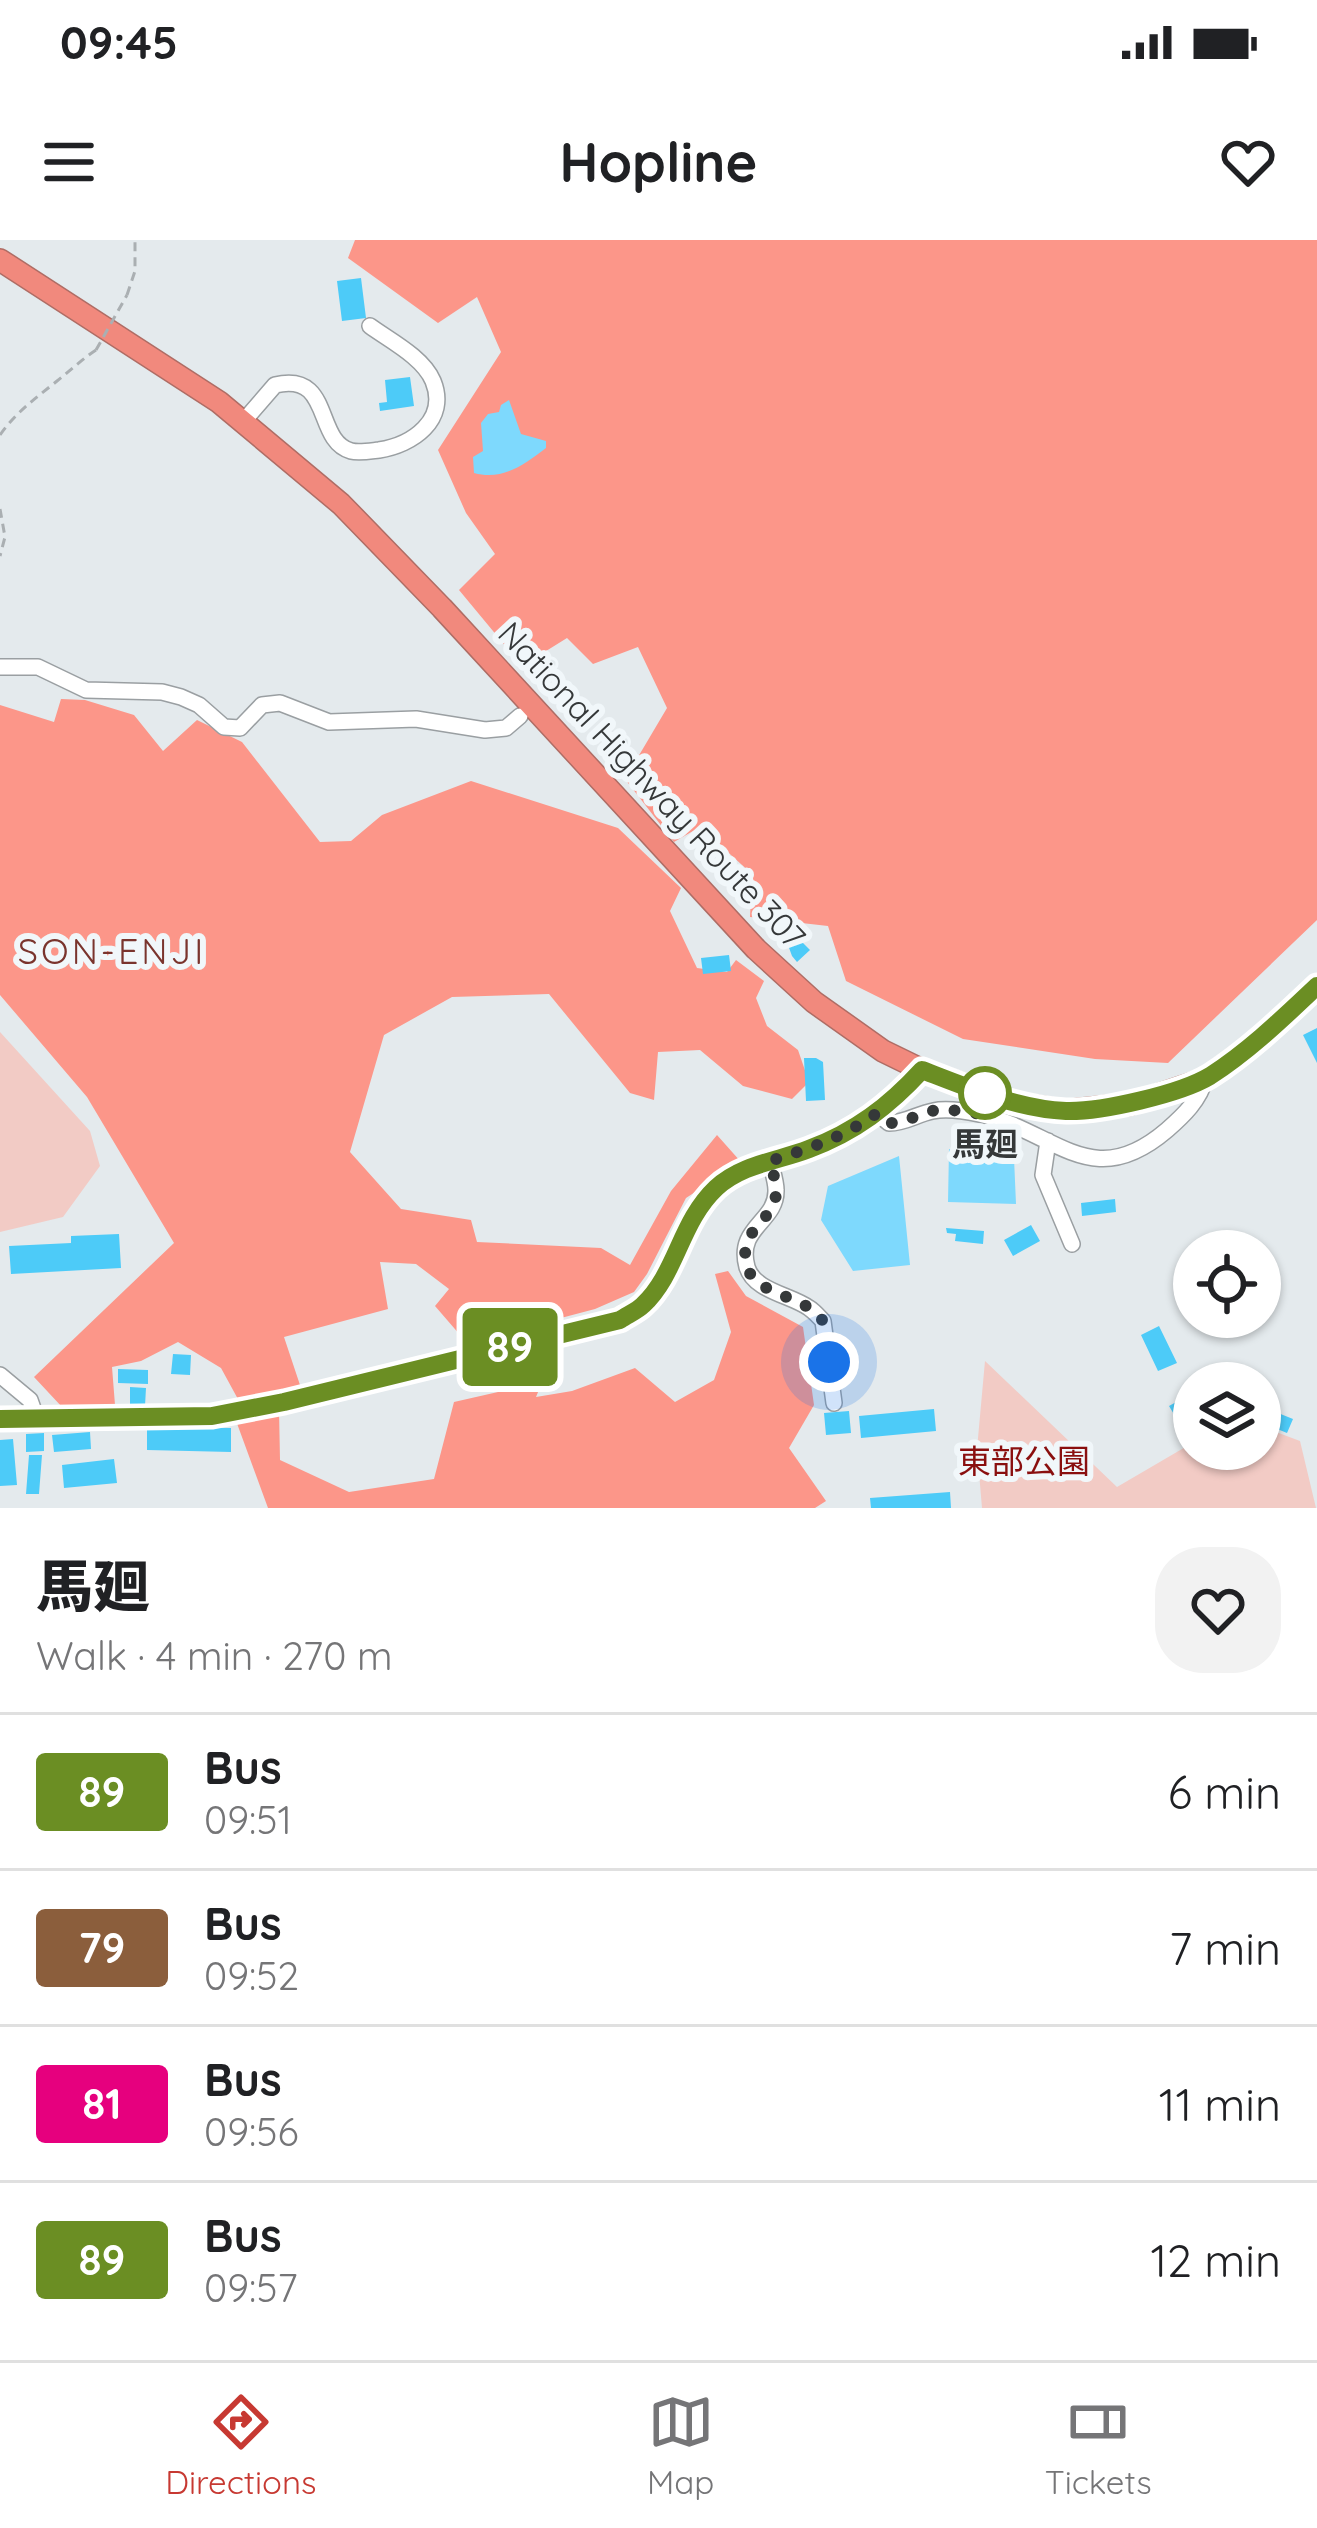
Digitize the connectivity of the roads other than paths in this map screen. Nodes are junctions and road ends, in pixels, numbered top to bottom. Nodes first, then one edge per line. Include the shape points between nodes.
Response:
1 (0, 260) edge
2 (370, 326) dead end
3 (243, 422) junction
4 (0, 667) edge
5 (520, 716) dead end
6 (1317, 986) edge
7 (922, 1070) junction
8 (1205, 1079) junction
9 (877, 1113) junction
10 (1048, 1141) junction
11 (770, 1161) junction
12 (1072, 1244) dead end
13 (0, 1375) edge
14 (834, 1403) dead end
15 (0, 1419) edge
16 (37, 1420) junction

1 - 3 highway, National Highway Route 307
2 - 3 street via 433,381 436,398 422,432 398,447 351,451 296,383 275,385
3 - 7 highway, National Highway Route 307 via 356,519 756,949 814,1002
4 - 5 street via 38,667 86,690 182,697 224,727 240,728 262,705 280,703 329,722 416,719 485,730
6 - 8 highway, National Highway Route 307
7 - 8 highway, National Highway Route 307 via 1065,1111 1131,1104
7 - 9 main road
8 - 10 street via 1187,1111 1142,1150 1117,1160
9 - 10 street via 889,1123 930,1111 981,1114
9 - 11 main road via 854,1130
10 - 12 street via 1043,1174
11 - 14 street via 777,1193 747,1237 746,1266 751,1277 823,1321
11 - 16 main road via 720,1184 698,1207 656,1287 620,1320 212,1416
13 - 16 street via 30,1400
15 - 16 main road

